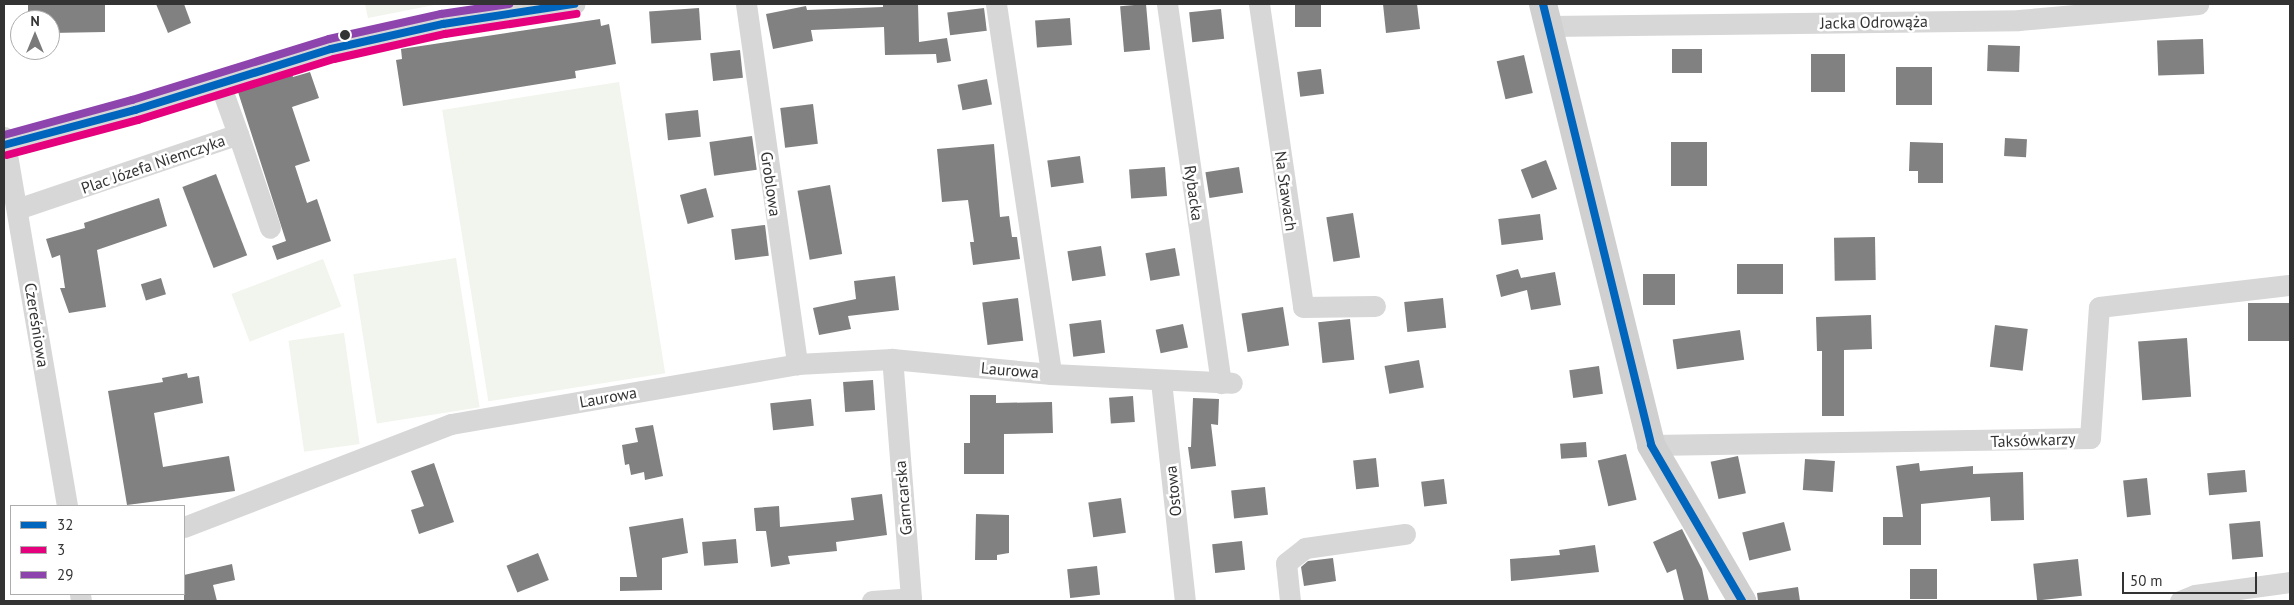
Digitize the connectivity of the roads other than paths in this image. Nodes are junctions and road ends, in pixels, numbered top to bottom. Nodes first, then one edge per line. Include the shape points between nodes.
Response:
1 (574, 4) edge
2 (746, 4) edge
3 (996, 4) edge
4 (1167, 4) edge
5 (1259, 4) edge
6 (2198, 4) edge
7 (1546, 15) edge
8 (220, 84) junction
9 (238, 134) junction
10 (4, 142) edge
11 (17, 209) junction
12 (270, 228) dead end
13 (2290, 285) edge
14 (1375, 306) dead end
15 (892, 359) junction
16 (797, 364) junction
17 (1051, 374) junction
18 (1161, 381) junction
19 (1226, 383) joint
20 (1652, 445) junction
21 (67, 505) edge
22 (185, 528) edge
23 (1405, 534) dead end
24 (2290, 582) edge
25 (872, 601) edge
26 (1185, 601) edge
27 (1290, 601) edge
28 (1742, 601) edge
29 (2180, 601) edge

1 - 8 street via 453,22 357,43
2 - 16 street, Groblowa
3 - 17 street, Laurowa
4 - 19 street, Rybacka
5 - 14 street, Na Stawach via 1303,307
6 - 7 street, Jacka Odrowąża via 2019,20
7 - 20 street
8 - 9 street, Plac Józefa Niemczyka
8 - 10 street
9 - 11 street, Plac Józefa Niemczyka
9 - 12 street
10 - 11 street, Czereśniowa
11 - 21 street, Czereśniowa
13 - 20 street, Taksówkarzy via 2099,307 2090,438
15 - 16 street, Laurowa
15 - 17 street, Laurowa
15 - 25 street, Garncarska via 911,598
16 - 22 street, Laurowa via 451,424
17 - 18 street, Laurowa
18 - 19 street, Laurowa
18 - 26 street, Ostowa
20 - 28 street
23 - 27 street via 1305,548 1286,563
24 - 29 street via 2195,595

